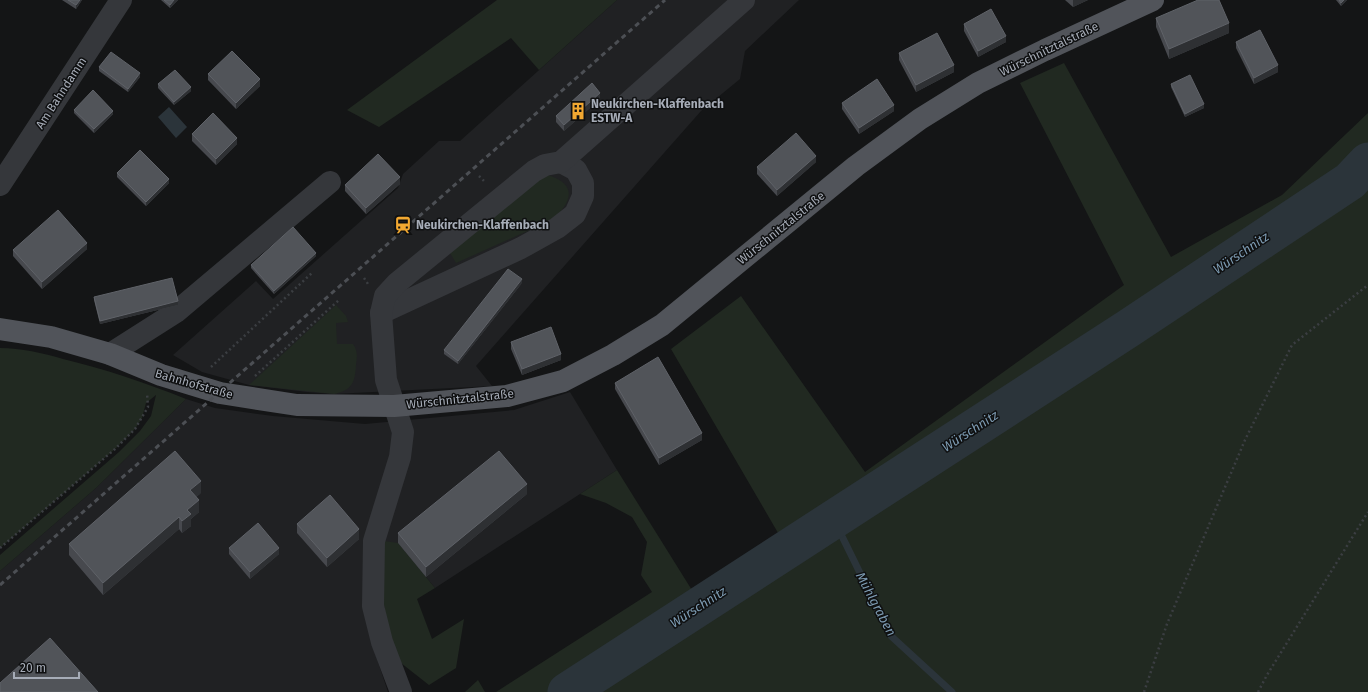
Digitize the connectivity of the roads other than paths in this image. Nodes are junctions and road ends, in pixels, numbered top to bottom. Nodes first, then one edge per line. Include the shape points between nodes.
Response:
1 (121, 0) edge
2 (744, 0) edge
3 (1153, 0) edge
4 (561, 162) junction
5 (330, 182) dead end
6 (0, 184) edge
7 (382, 313) junction
8 (0, 329) edge
9 (110, 354) junction
10 (394, 406) junction
11 (401, 692) edge

1 - 6 street, Am Bahndamm
2 - 4 street
3 - 10 main road, Würschnitztalstraße via 978,84 920,119 856,166 662,325 613,355 563,381 507,396
4 - 7 street via 545,165 534,171 396,283 386,296
4 - 7 street via 576,170 583,183 583,196 575,214 557,228 521,248
5 - 9 street via 176,312
7 - 10 street via 386,380
8 - 9 main road, Bahnhofstraße via 51,337
9 - 10 main road, Bahnhofstraße via 149,370 233,396 297,405
10 - 11 street via 403,432 400,457 374,541 373,606 382,642

